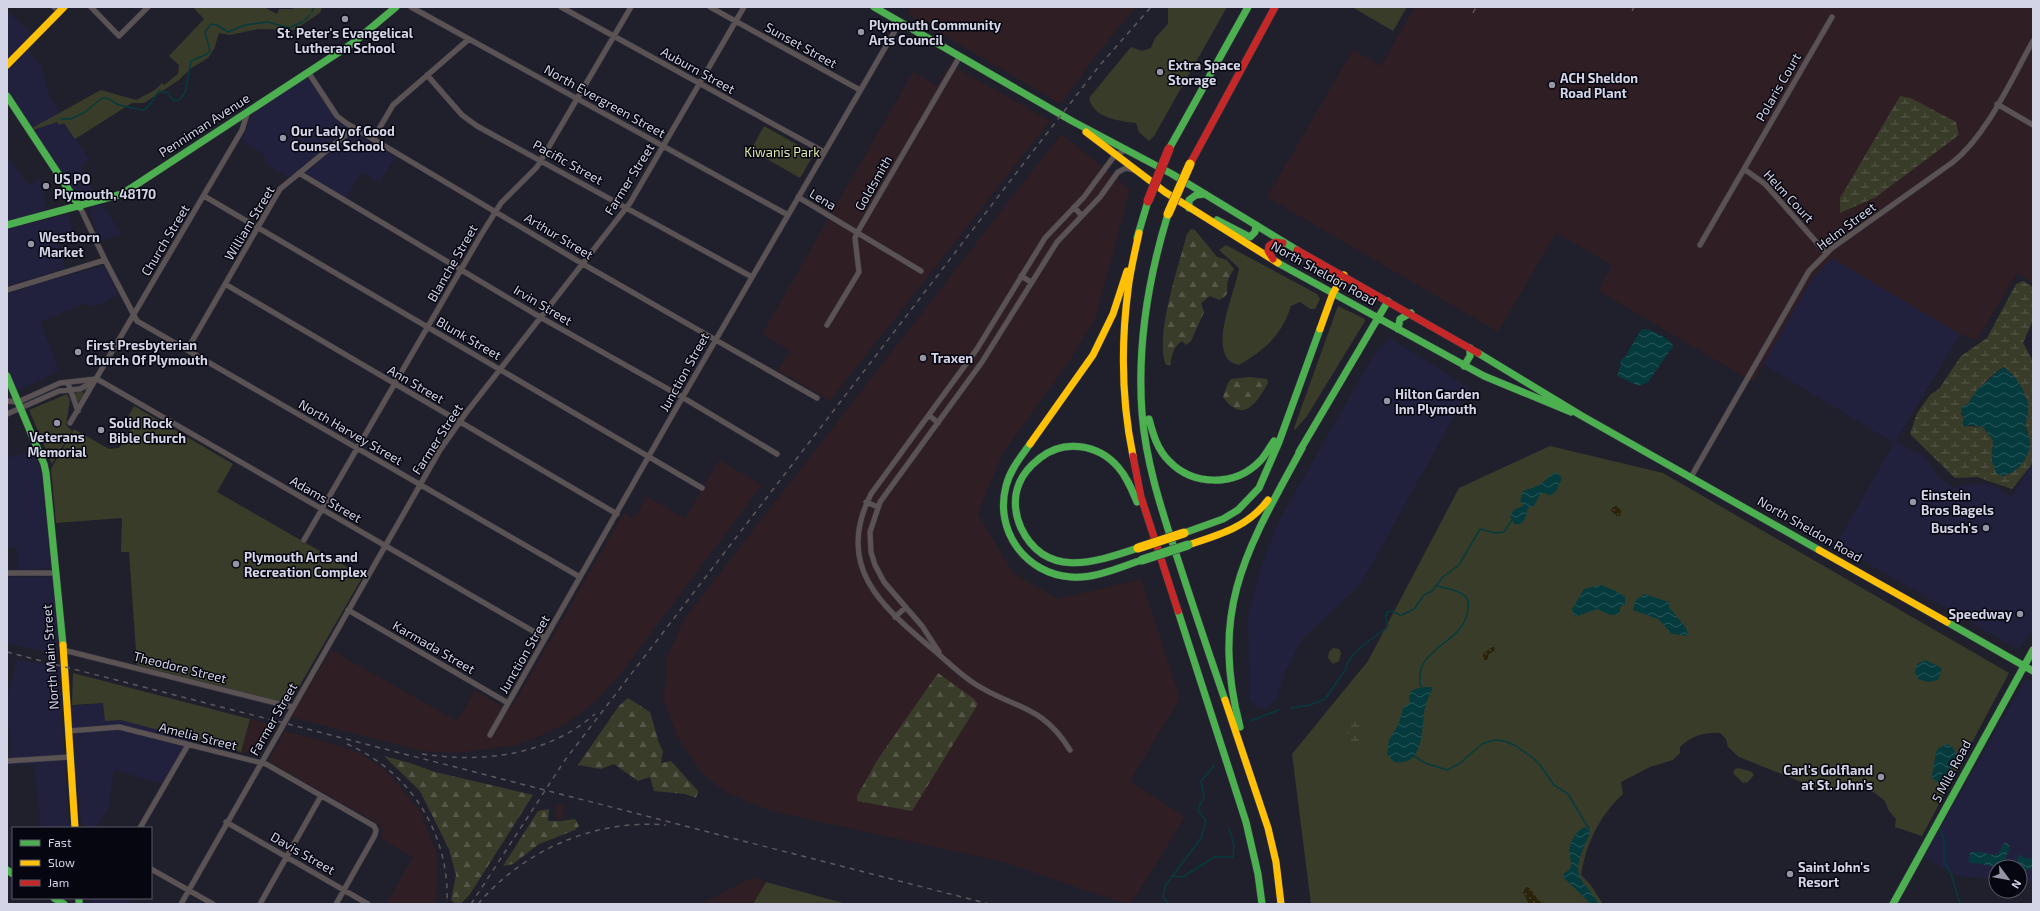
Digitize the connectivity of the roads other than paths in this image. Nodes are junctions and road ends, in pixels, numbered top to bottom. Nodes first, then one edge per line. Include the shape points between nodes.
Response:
1 (91, 7) edge
2 (148, 7) edge
3 (396, 7) edge
4 (411, 7) edge
5 (561, 7) edge
6 (630, 7) edge
7 (710, 7) edge
8 (744, 7) edge
9 (874, 7) edge
10 (1248, 7) edge
11 (1275, 7) edge
12 (59, 8) edge
13 (1832, 17) dead end
14 (736, 21) junction
15 (900, 22) junction
16 (614, 36) junction
17 (469, 39) junction
18 (2033, 41) edge
19 (960, 56) junction
20 (7, 66) edge
21 (308, 72) junction
22 (427, 75) junction
23 (699, 83) junction
24 (860, 90) junction
25 (7, 96) edge
26 (577, 98) junction
27 (1997, 104) junction
28 (248, 111) junction
29 (1072, 121) junction
30 (2033, 125) edge
31 (354, 128) junction
32 (373, 139) junction
33 (663, 146) junction
34 (1126, 150) junction
35 (824, 152) junction
36 (1115, 155) junction
37 (541, 160) junction
38 (1744, 169) junction
39 (1135, 170) junction
40 (299, 173) junction
41 (1205, 194) junction
42 (204, 196) junction
43 (798, 197) junction
44 (80, 206) junction
45 (1074, 207) junction
46 (627, 208) junction
47 (1189, 208) junction
48 (496, 211) junction
49 (788, 215) junction
50 (1082, 216) junction
51 (1201, 216) junction
52 (7, 225) edge
53 (1256, 225) junction
54 (258, 227) junction
55 (857, 233) junction
56 (1139, 233) junction
57 (1287, 244) junction
58 (1700, 245) dead end
59 (1826, 253) junction
60 (105, 260) junction
61 (1277, 262) junction
62 (583, 264) junction
63 (462, 269) junction
64 (921, 271) dead end
65 (1344, 275) junction
66 (1021, 276) junction
67 (752, 277) junction
68 (1031, 282) junction
69 (225, 284) junction
70 (7, 290) edge
71 (1333, 293) junction
72 (1388, 301) junction
73 (134, 314) junction
74 (1411, 314) junction
75 (540, 317) junction
76 (1378, 318) junction
77 (827, 325) dead end
78 (428, 327) junction
79 (1398, 329) junction
80 (716, 339) junction
81 (1470, 348) junction
82 (187, 350) junction
83 (977, 350) junction
84 (986, 356) junction
85 (1464, 366) junction
86 (1141, 368) junction
87 (500, 369) junction
88 (7, 376) edge
89 (96, 379) junction
90 (68, 383) junction
91 (394, 384) junction
92 (70, 390) junction
93 (682, 397) junction
94 (1295, 397) junction
95 (817, 398) dead end
96 (7, 401) edge
97 (19, 405) junction
98 (78, 411) junction
99 (7, 414) edge
100 (929, 415) junction
101 (1582, 416) junction
102 (459, 422) junction
103 (70, 423) dead end
104 (938, 423) junction
105 (357, 448) junction
106 (1302, 448) junction
107 (777, 454) dead end
108 (650, 458) junction
109 (1691, 477) junction
110 (420, 485) junction
111 (702, 488) dead end
112 (866, 502) junction
113 (878, 507) junction
114 (323, 509) junction
115 (617, 514) junction
116 (304, 540) dead end
117 (385, 545) junction
118 (1165, 571) junction
119 (7, 573) edge
120 (56, 573) junction
121 (580, 578) junction
122 (905, 608) junction
123 (348, 610) junction
124 (895, 617) junction
125 (546, 638) junction
126 (63, 650) junction
127 (2033, 650) edge
128 (941, 656) junction
129 (2024, 666) junction
130 (2033, 672) edge
131 (508, 703) junction
132 (292, 707) junction
133 (68, 731) junction
134 (490, 735) dead end
135 (188, 745) junction
136 (1070, 750) dead end
137 (70, 757) junction
138 (7, 761) edge
139 (260, 763) junction
140 (1251, 775) junction
141 (321, 796) junction
142 (226, 822) junction
143 (77, 827) edge
144 (141, 827) edge
145 (286, 857) junction
146 (152, 870) edge
147 (188, 890) junction
148 (344, 890) junction
149 (181, 904) edge
150 (213, 904) edge
151 (260, 904) edge
152 (336, 904) edge
153 (368, 904) edge
154 (1262, 904) edge
155 (1281, 904) edge
156 (1893, 904) edge

1 - 2 street via 119,36
3 - 21 main road, Penniman Avenue via 356,41
4 - 17 street, North Evergreen Street
5 - 16 street, Auburn Street
6 - 16 street, Blanche Street
7 - 14 street, Sunset Street
8 - 14 street, Farmer Street
9 - 15 main road, North Sheldon Road
10 - 56 main road, bridge via 1169,149 1148,201
11 - 86 main road, bridge via 1190,164 1168,214 1148,286 1142,330
12 - 20 main road
13 - 38 street, Polaris Court
14 - 23 street, Farmer Street
14 - 24 street, Sunset Street
15 - 19 main road, North Sheldon Road
15 - 24 street, Junction Street
16 - 23 street, Auburn Street
16 - 26 street, Blanche Street
17 - 22 street
17 - 26 street, North Evergreen Street
18 - 27 street, Helm Street
19 - 29 main road, North Sheldon Road
19 - 55 street, Goldsmith
21 - 28 main road, Penniman Avenue
21 - 31 street, Arthur Street via 337,116
22 - 32 street via 393,105
22 - 37 street, Pacific Street via 469,120
23 - 33 street, Farmer Street
23 - 35 street, Auburn Street
24 - 35 street, Junction Street
25 - 44 main road
26 - 33 street, North Evergreen Street
26 - 37 street, Blanche Street
27 - 30 street
27 - 59 street, Helm Street via 1979,135 1961,156
28 - 42 street, Church Street via 242,130
28 - 44 main road, Penniman Avenue via 122,194
29 - 34 main road, North Sheldon Road
29 - 36 main road, North Sheldon Road
31 - 32 street, Arthur Street
31 - 40 street, William Street
32 - 48 street, Arthur Street
33 - 46 street, Farmer Street
33 - 49 street, North Evergreen Street
34 - 36 street
34 - 41 main road, North Sheldon Road
35 - 43 street, Junction Street
36 - 39 main road, North Sheldon Road
36 - 45 street
37 - 46 street, Pacific Street
37 - 48 street, Blanche Street
38 - 58 street, Helm Court
38 - 59 street, Helm Court via 1765,184
39 - 47 main road, North Sheldon Road
39 - 50 street via 1126,168 1118,172
40 - 54 street, William Street via 280,190
40 - 63 street, Irvin Street
41 - 47 main road via 1192,197 1189,200
41 - 53 main road, North Sheldon Road
42 - 54 street, Blunk Street
42 - 73 street, Church Street
43 - 49 street, Junction Street
43 - 55 street, Lena
44 - 52 main road, Penniman Avenue
44 - 60 street, North Harvey Street
45 - 50 street
45 - 66 street via 1045,238
46 - 62 street, Farmer Street
46 - 67 street, Pacific Street
47 - 51 main road, North Sheldon Road
48 - 62 street, Arthur Street
48 - 63 street, Blanche Street
49 - 67 street, Junction Street
50 - 68 street via 1057,242
51 - 53 main road via 1211,217 1250,237 1255,232
51 - 61 main road, North Sheldon Road
53 - 57 main road, North Sheldon Road
54 - 69 street, William Street
54 - 78 street, Blunk Street
55 - 64 street, Lena
55 - 77 street, Goldsmith via 855,238 859,272
56 - 106 main road, bridge via 1113,314 1101,340 1084,369 1012,469 1004,487 1002,503 1005,525 1014,545 1024,557 1046,572 1061,576 1082,576 1103,572 1230,531 1254,516 1267,502
56 - 118 main road via 1128,290 1124,339 1127,427 1141,497
57 - 61 main road via 1275,242 1269,246 1268,251
57 - 65 main road, North Sheldon Road
59 - 109 street, Helm Street via 1804,279
60 - 70 street
60 - 73 street, North Harvey Street
61 - 71 main road, North Sheldon Road
62 - 75 street, Farmer Street
62 - 80 street, Arthur Street
63 - 75 street, Irvin Street
63 - 78 street, Blanche Street
65 - 71 main road
65 - 72 main road, North Sheldon Road
66 - 68 street
66 - 83 street
67 - 80 street, Junction Street
68 - 84 street
69 - 82 street, William Street
69 - 91 street, Ann Street
71 - 76 main road, North Sheldon Road
71 - 94 main road
72 - 74 main road, North Sheldon Road
72 - 76 main road
73 - 82 street, North Harvey Street via 137,321
73 - 89 street, Church Street
74 - 79 main road via 1400,319
74 - 81 main road, North Sheldon Road
75 - 87 street, Farmer Street
75 - 93 street, Irvin Street
76 - 79 main road, North Sheldon Road
76 - 106 main road
78 - 87 street, Blunk Street
78 - 91 street, Blanche Street
79 - 85 main road, North Sheldon Road
80 - 93 street, Junction Street
80 - 95 street, Arthur Street
81 - 85 main road
81 - 101 main road, North Sheldon Road
82 - 105 street, North Harvey Street
83 - 84 street
83 - 100 street
84 - 104 street
85 - 101 main road, North Sheldon Road via 1552,406
86 - 94 main road via 1150,426 1157,447 1176,469 1202,480 1229,479 1254,468 1271,446
86 - 140 main road via 1146,443 1158,496 1196,617
87 - 102 street, Farmer Street
87 - 108 street, Blunk Street
88 - 97 main road, North Main Street
89 - 90 street, Church Street
89 - 92 street, Church Street via 84,388
89 - 98 street, Church Street
89 - 114 street, Adams Street
90 - 92 street
90 - 97 street, Church Street via 52,386
91 - 102 street, Ann Street
91 - 105 street, Blanche Street
92 - 97 street, Church Street via 59,391
92 - 98 street
93 - 107 street, Irvin Street
93 - 108 street, Junction Street
94 - 118 main road, bridge via 1263,482 1252,498 1238,510 1223,519 1184,533 1138,548 1091,562 1058,562 1031,546 1015,512 1016,492 1026,469 1040,456 1064,447 1082,447 1107,456 1118,466 1129,483 1148,536
96 - 97 street
97 - 99 street, Church Street
97 - 120 main road, North Main Street via 44,464
98 - 103 street, Church Street
100 - 104 street
100 - 112 street
101 - 109 main road, North Sheldon Road
102 - 110 street, Farmer Street
102 - 115 street, Ann Street
104 - 113 street
105 - 110 street, North Harvey Street
105 - 114 street, Blanche Street
106 - 140 main road via 1248,548 1231,602 1227,642 1230,680
108 - 111 street, Blunk Street
108 - 115 street, Junction Street
109 - 129 main road, North Sheldon Road
110 - 117 street, Farmer Street
110 - 121 street, North Harvey Street
112 - 113 street
112 - 124 street via 857,537 860,561 872,588
113 - 122 street via 870,532 873,558 884,582
114 - 116 street, Blanche Street
114 - 117 street, Adams Street
115 - 121 street, Junction Street
117 - 123 street, Farmer Street
117 - 125 street, Adams Street
118 - 154 main road via 1243,812 1253,849
119 - 120 street
120 - 126 main road, North Main Street
121 - 125 street, Junction Street
122 - 124 street
122 - 128 street via 922,626
123 - 131 street, Karmada Street
123 - 132 street, Farmer Street
124 - 128 street
125 - 131 street, Junction Street
126 - 132 street, Theodore Street
126 - 133 main road, North Main Street
127 - 129 main road, 5 Mile Road
128 - 136 street via 975,684 1049,722
129 - 130 main road, North Sheldon Road
129 - 156 main road, 5 Mile Road
131 - 134 street, Junction Street
132 - 139 street, Farmer Street
133 - 135 street, Amelia Street via 119,727
133 - 137 main road, North Main Street
135 - 139 street, Amelia Street
135 - 144 street
137 - 138 street
137 - 143 main road, North Main Street
139 - 141 street, Amelia Street
139 - 142 street, Farmer Street
140 - 155 main road via 1276,862
141 - 145 street
141 - 148 street, Amelia Street via 374,826 376,830
142 - 145 street, Davis Street
142 - 147 street, Farmer Street
145 - 148 street, Davis Street
145 - 151 street
146 - 147 street
147 - 149 street, Farmer Street
147 - 150 street
148 - 152 street
148 - 153 street, Davis Street

